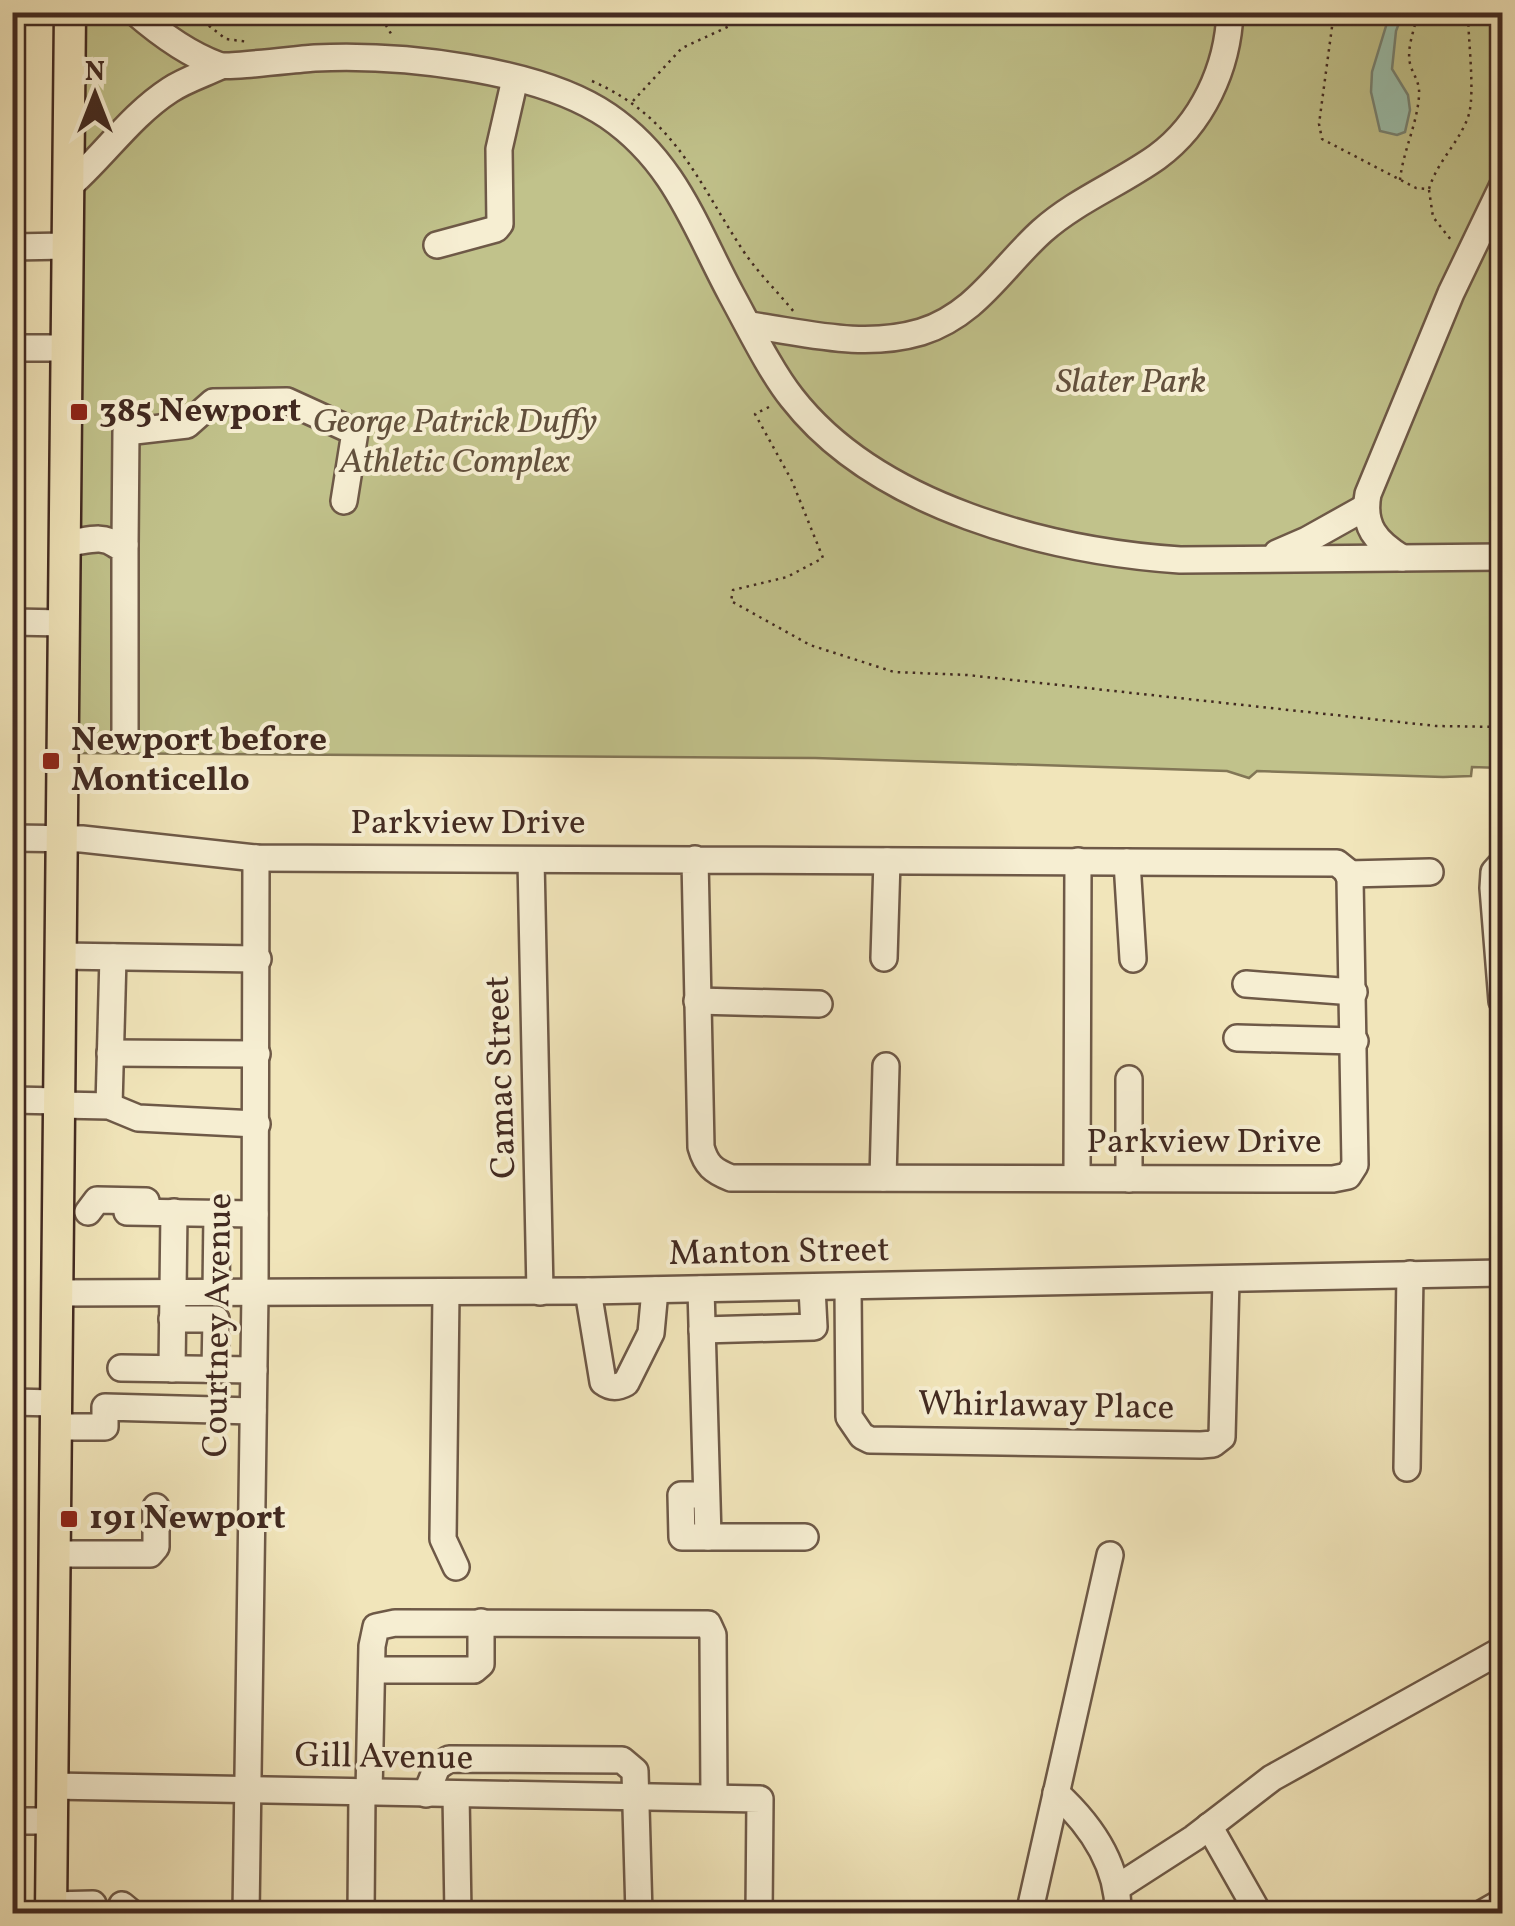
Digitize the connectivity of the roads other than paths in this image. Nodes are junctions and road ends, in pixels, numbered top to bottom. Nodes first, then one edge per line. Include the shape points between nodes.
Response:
1 (70, 12) edge
2 (134, 12) edge
3 (1230, 12) edge
4 (221, 66) junction
5 (515, 79) junction
6 (1502, 187) edge
7 (67, 188) junction
8 (437, 244) dead end
9 (66, 246) junction
10 (12, 247) edge
11 (748, 326) junction
12 (12, 348) edge
13 (66, 348) junction
14 (344, 501) dead end
15 (1366, 506) junction
16 (73, 543) junction
17 (120, 545) junction
18 (1268, 556) junction
19 (1502, 556) edge
20 (1402, 558) junction
21 (12, 622) edge
22 (64, 623) junction
23 (125, 740) dead end
24 (12, 838) edge
25 (62, 838) junction
26 (256, 858) junction
27 (531, 860) junction
28 (695, 860) junction
29 (887, 861) junction
30 (1078, 861) junction
31 (1128, 862) junction
32 (1502, 864) edge
33 (1430, 872) dead end
34 (1348, 874) junction
35 (61, 956) junction
36 (113, 957) junction
37 (884, 958) dead end
38 (258, 959) junction
39 (1132, 960) dead end
40 (1246, 984) dead end
41 (1354, 992) junction
42 (697, 1001) junction
43 (1502, 1001) edge
44 (819, 1004) dead end
45 (1237, 1038) dead end
46 (1355, 1041) junction
47 (110, 1053) junction
48 (257, 1054) junction
49 (886, 1066) dead end
50 (1129, 1079) dead end
51 (12, 1100) edge
52 (60, 1103) junction
53 (109, 1106) junction
54 (256, 1124) junction
55 (884, 1178) junction
56 (1077, 1178) junction
57 (1130, 1178) junction
58 (168, 1212) junction
59 (217, 1213) junction
60 (103, 1214) junction
61 (256, 1214) junction
62 (1502, 1273) edge
63 (1410, 1274) junction
64 (1226, 1280) junction
65 (848, 1287) junction
66 (812, 1288) junction
67 (655, 1290) junction
68 (701, 1290) junction
69 (588, 1291) junction
70 (540, 1292) junction
71 (57, 1293) junction
72 (216, 1293) junction
73 (255, 1293) junction
74 (446, 1293) junction
75 (172, 1306) junction
76 (702, 1330) junction
77 (120, 1368) dead end
78 (172, 1369) junction
79 (216, 1370) junction
80 (254, 1370) junction
81 (12, 1402) edge
82 (253, 1411) junction
83 (55, 1415) junction
84 (1407, 1468) dead end
85 (156, 1507) dead end
86 (804, 1537) dead end
87 (54, 1554) junction
88 (1110, 1555) dead end
89 (456, 1568) dead end
90 (481, 1622) junction
91 (1502, 1650) edge
92 (372, 1670) junction
93 (52, 1786) junction
94 (246, 1790) junction
95 (366, 1793) junction
96 (1056, 1793) junction
97 (426, 1794) junction
98 (456, 1794) junction
99 (638, 1798) junction
100 (714, 1798) junction
101 (12, 1821) edge
102 (52, 1821) junction
103 (1209, 1826) junction
104 (1118, 1887) junction
105 (1502, 1902) edge
106 (93, 1904) dead end
107 (51, 1909) edge
108 (246, 1914) edge
109 (360, 1914) edge
110 (458, 1914) edge
111 (639, 1914) edge
112 (760, 1914) edge
113 (1029, 1914) edge
114 (1118, 1914) edge
115 (1259, 1914) edge
116 (1481, 1914) edge

1 - 7 main road
2 - 4 street
3 - 11 street via 1228,44 1212,89 1182,134 1062,214 964,312 923,331 873,340
4 - 5 street via 392,58
4 - 7 street via 148,107
5 - 8 street via 499,149 500,224
5 - 11 street via 572,98 638,142 688,205
6 - 15 street
7 - 9 main road
9 - 10 street
9 - 13 main road
11 - 18 street via 791,397 838,444 928,498 1085,550 1180,560
12 - 13 street
13 - 16 main road
14 - 17 street via 355,432 286,401 212,402 186,426 126,432
15 - 18 street
15 - 20 street via 1373,536
16 - 17 street via 109,539
16 - 22 main road
17 - 23 street
18 - 20 street
19 - 20 street
21 - 22 street
22 - 25 main road
24 - 25 street, Parkview Drive
25 - 26 street, Parkview Drive
25 - 35 main road
26 - 27 street, Parkview Drive
26 - 38 street, Courtney Avenue
27 - 28 street, Parkview Drive
27 - 70 street, Camac Street
28 - 29 street, Parkview Drive
28 - 42 street, Parkview Drive
29 - 30 street, Parkview Drive
29 - 37 street
30 - 31 street, Parkview Drive
30 - 56 street
31 - 34 street, Parkview Drive via 1337,863
31 - 39 street
32 - 43 street via 1493,888
33 - 34 street
34 - 41 street, Parkview Drive
35 - 36 street
35 - 52 main road
36 - 38 street
36 - 47 street
38 - 48 street, Courtney Avenue
40 - 41 street
41 - 46 street, Parkview Drive
42 - 44 street
42 - 55 street, Parkview Drive via 706,1164 731,1178
45 - 46 street
46 - 57 street, Parkview Drive via 1355,1165 1348,1176
47 - 48 street
47 - 53 street
48 - 54 street, Courtney Avenue
49 - 55 street
50 - 57 street
51 - 52 street
52 - 53 street
52 - 60 main road
53 - 54 street via 138,1118
54 - 61 street, Courtney Avenue
55 - 56 street, Parkview Drive
56 - 57 street, Parkview Drive
58 - 59 street
58 - 60 street
58 - 60 street via 150,1200 97,1200
58 - 75 street
59 - 61 street
59 - 72 street
60 - 71 main road
61 - 73 street, Courtney Avenue
62 - 63 street, Manton Street
63 - 64 street, Manton Street
63 - 84 street
64 - 65 street, Manton Street
64 - 65 street, Whirlaway Place via 1222,1438 1201,1445 870,1440 850,1417
65 - 66 street, Manton Street
66 - 68 street, Manton Street
66 - 76 street via 814,1328
67 - 68 street, Manton Street
67 - 69 street, Manton Street
67 - 69 street via 651,1333 618,1387 602,1382
68 - 76 street
69 - 70 street, Manton Street
70 - 74 street, Manton Street
71 - 75 street, Manton Street
71 - 83 main road
72 - 73 street, Manton Street
72 - 75 street, Manton Street
73 - 74 street, Manton Street
73 - 80 street, Courtney Avenue
74 - 89 street via 443,1538
75 - 78 street
75 - 79 street via 216,1319
76 - 86 street via 708,1538
77 - 78 street
78 - 79 street
79 - 80 street
80 - 82 street, Courtney Avenue
81 - 83 street
82 - 83 street via 105,1408 105,1427
82 - 94 street, Courtney Avenue
83 - 87 main road
85 - 87 street via 156,1547 150,1554
87 - 93 main road
88 - 96 street
90 - 92 street via 376,1628
90 - 92 street via 481,1664 474,1670
90 - 100 street via 708,1624 715,1676
91 - 103 street via 1272,1778
92 - 95 street
93 - 94 street, Gill Avenue
93 - 102 main road
94 - 95 street, Gill Avenue
94 - 108 street, Courtney Avenue
95 - 97 street, Gill Avenue
95 - 109 street
96 - 104 street via 1078,1813
96 - 113 street
97 - 98 street, Gill Avenue
97 - 99 street via 437,1766 449,1759 622,1760 634,1771
98 - 99 street, Gill Avenue
98 - 110 street
99 - 100 street, Gill Avenue
99 - 111 street
100 - 112 street, Gill Avenue via 760,1799
101 - 102 street
102 - 107 main road
103 - 104 street
103 - 115 street
104 - 114 street
105 - 116 street
106 - 107 street

